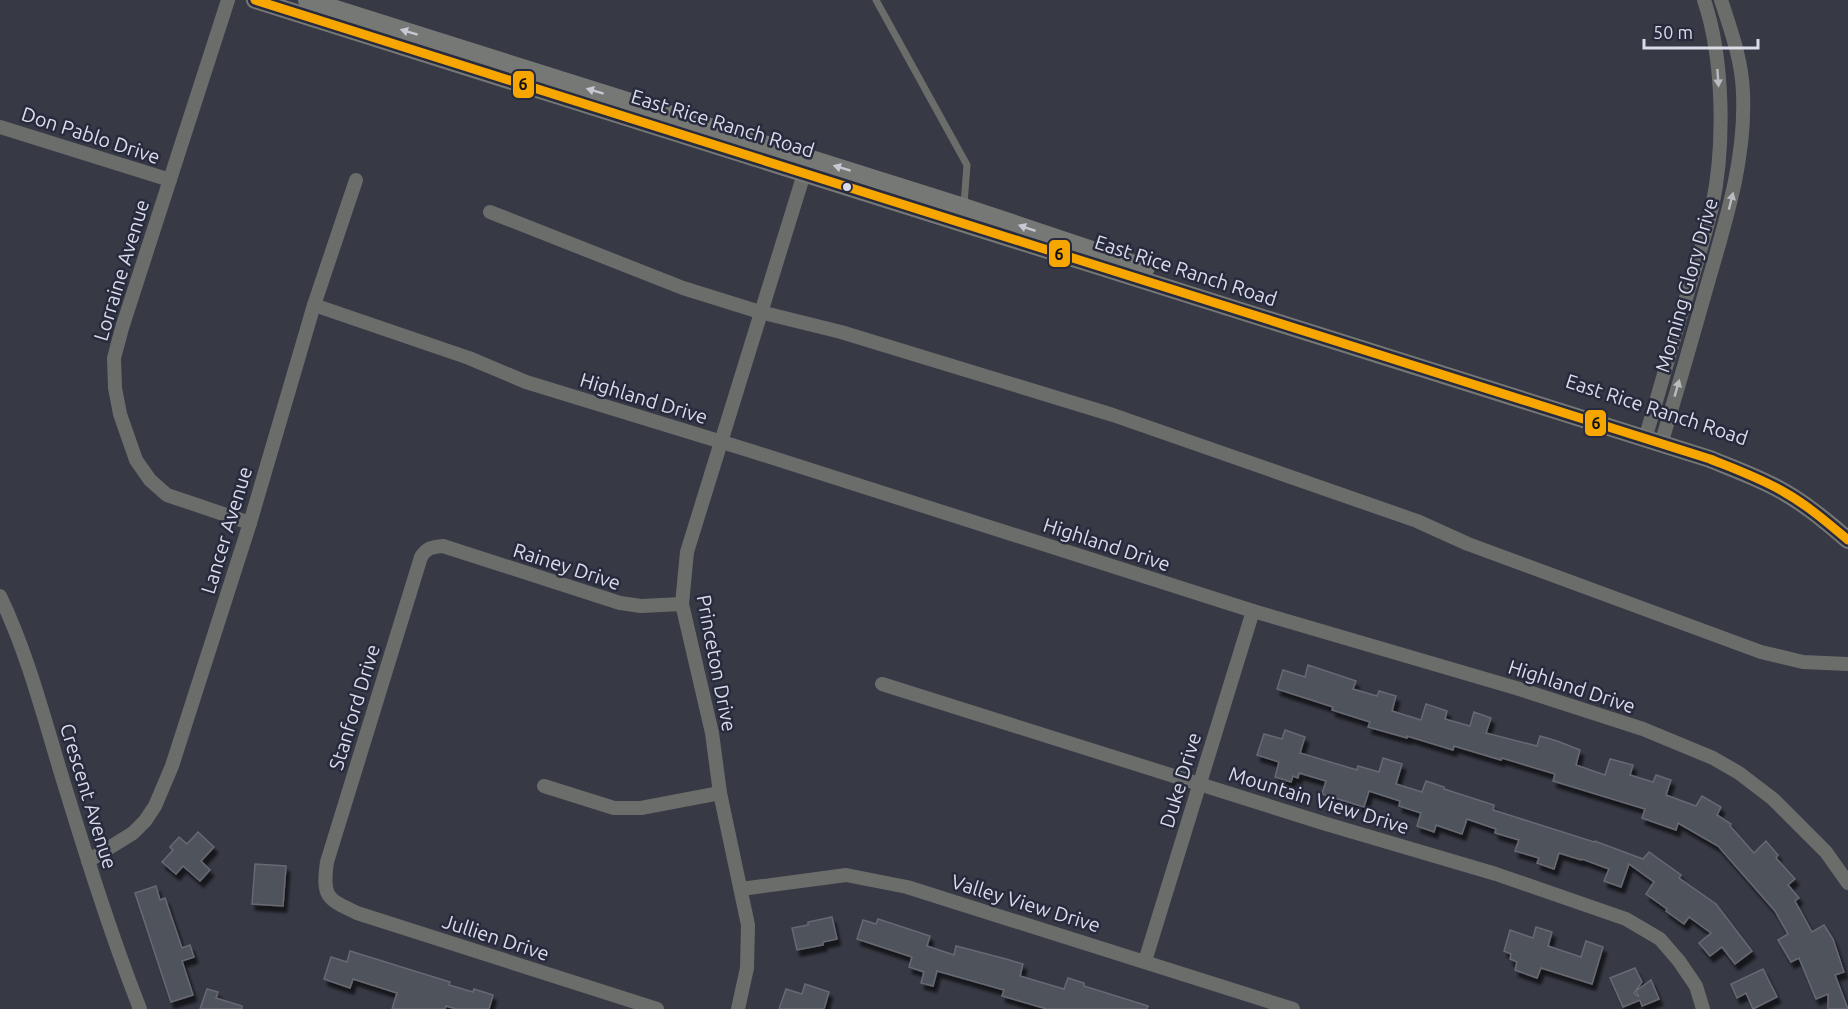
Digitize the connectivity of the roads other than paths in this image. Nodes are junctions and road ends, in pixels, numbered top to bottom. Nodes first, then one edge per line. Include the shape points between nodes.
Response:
1 (228, 0) edge
2 (255, 0) edge
3 (307, 0) edge
4 (876, 0) edge
5 (1704, 0) edge
6 (1721, 0) edge
7 (1719, 104) junction
8 (1744, 106) junction
9 (0, 127) edge
10 (1719, 134) junction
11 (1742, 135) junction
12 (806, 165) junction
13 (170, 180) junction
14 (356, 180) dead end
15 (490, 212) dead end
16 (962, 214) junction
17 (315, 305) junction
18 (760, 312) junction
19 (1655, 436) junction
20 (720, 442) junction
21 (250, 523) junction
22 (1848, 527) edge
23 (1848, 540) edge
24 (443, 546) joint
25 (0, 596) edge
26 (682, 604) junction
27 (1253, 610) junction
28 (1848, 664) edge
29 (882, 684) dead end
30 (1199, 783) junction
31 (544, 786) dead end
32 (720, 793) junction
33 (88, 861) junction
34 (1848, 883) edge
35 (741, 889) junction
36 (328, 895) joint
37 (1145, 961) junction
38 (140, 1009) edge
39 (657, 1009) edge
40 (738, 1009) edge
41 (1293, 1009) edge
42 (1703, 1009) edge

1 - 13 street, Lorraine Avenue
2 - 12 main road, East Rice Ranch Road
12 -> 3 main road, East Rice Ranch Road
4 - 16 lane via 967,165
5 -> 7 street, Morning Glory Drive via 1717,60
6 - 8 street, Morning Glory Drive via 1737,50
7 - 8 street via 1732,99
7 - 10 street, Morning Glory Drive
8 - 11 street, Morning Glory Drive
9 - 13 street, Don Pablo Drive
10 - 11 street via 1731,141
10 - 19 street, Morning Glory Drive via 1712,207
19 -> 11 street, Morning Glory Drive via 1731,202
12 - 16 main road, East Rice Ranch Road
12 - 18 street, Princeton Drive
13 - 21 street, Lorraine Avenue via 114,358 120,414 136,460 167,495
14 - 17 street, Lancer Avenue
15 - 18 street via 683,288
16 - 19 main road, East Rice Ranch Road via 1275,311
17 - 20 street, Highland Drive via 469,358 526,382
17 - 21 street, Lancer Avenue
18 - 20 street, Princeton Drive
18 - 28 street via 841,332 1113,415 1417,521 1468,544 1761,652 1803,662
19 - 22 main road, East Rice Ranch Road via 1714,449 1751,464 1782,479
19 - 23 main road, East Rice Ranch Road via 1777,488
20 - 26 street, Princeton Drive via 687,552
20 - 27 street, Highland Drive
21 - 33 street, Lancer Avenue via 172,766 155,806 133,833
24 - 26 street, Rainey Drive via 620,603
24 - 36 street, Stanford Drive via 425,550 421,557 327,862 324,881
25 - 33 street, Crescent Avenue via 27,661
26 - 32 street, Princeton Drive
27 - 30 street, Duke Drive
27 - 34 street, Highland Drive via 1643,729 1713,758 1773,799 1826,852
29 - 30 street, Mountain View Drive
30 - 37 street, Duke Drive
30 - 42 street, Mountain View Drive via 1496,874 1626,919 1660,939 1679,961 1696,986
31 - 32 street via 614,808 641,808
32 - 35 street, Princeton Drive
33 - 38 street, Crescent Avenue
35 - 37 street, Valley View Drive via 846,875 879,880
35 - 40 street, Princeton Drive via 748,925 747,968
36 - 39 street, Jullien Drive via 333,902 357,913
37 - 41 street, Valley View Drive

